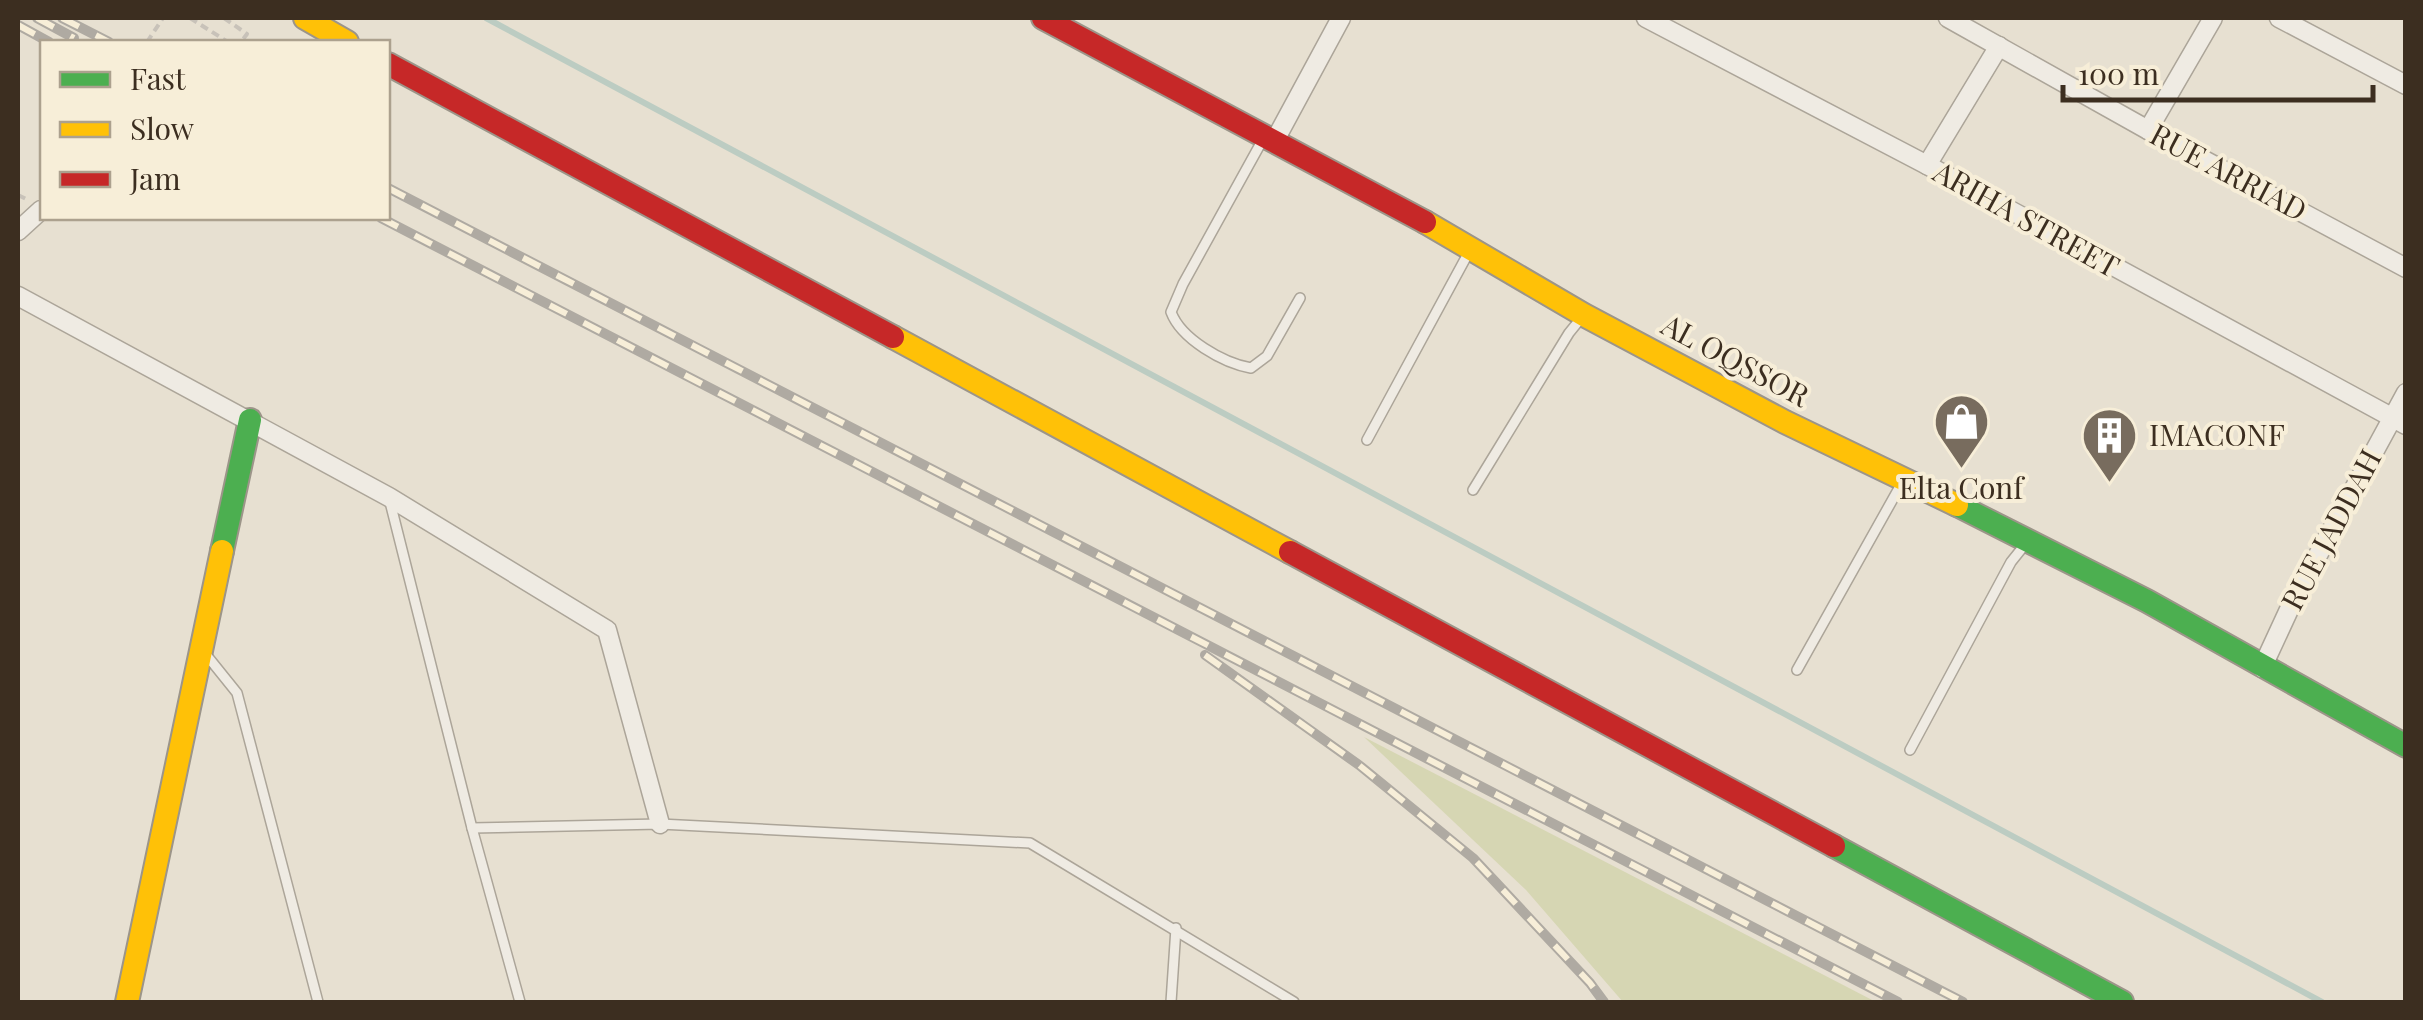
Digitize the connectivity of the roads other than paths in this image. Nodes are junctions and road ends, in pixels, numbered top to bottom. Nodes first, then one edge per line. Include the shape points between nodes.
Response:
1 (304, 18) edge
2 (1043, 18) edge
3 (1341, 18) edge
4 (1646, 18) edge
5 (1948, 18) edge
6 (2213, 18) edge
7 (2279, 18) edge
8 (338, 31) edge
9 (1999, 46) junction
10 (390, 65) edge
11 (2406, 85) edge
12 (2148, 130) junction
13 (1269, 139) junction
14 (1927, 165) junction
15 (40, 210) edge
16 (18, 231) edge
17 (1471, 247) junction
18 (2406, 268) edge
19 (18, 296) edge
20 (1300, 298) dead end
21 (1584, 315) junction
22 (2406, 393) edge
23 (250, 420) junction
24 (2399, 421) edge
25 (1367, 440) dead end
26 (1904, 478) junction
27 (1473, 490) dead end
28 (389, 496) junction
29 (2028, 540) junction
30 (202, 649) junction
31 (2262, 668) junction
32 (1797, 670) dead end
33 (2406, 746) edge
34 (1910, 750) dead end
35 (660, 824) junction
36 (472, 828) junction
37 (1176, 928) junction
38 (127, 1002) edge
39 (318, 1002) edge
40 (520, 1002) edge
41 (1171, 1002) edge
42 (1294, 1002) edge
43 (2122, 1002) edge

1 - 8 street
2 - 13 street, AL OQSSOR
3 - 13 street
4 - 14 street, ARIHA STREET
5 - 9 street, RUE ARRIAD
6 - 12 street
7 - 11 street
9 - 12 street, RUE ARRIAD
9 - 14 street
10 - 43 street
12 - 18 street, RUE ARRIAD
13 - 17 street, AL OQSSOR
13 - 20 lane via 1171,312 1184,333 1251,368 1268,356
14 - 24 street, ARIHA STREET
15 - 16 street
17 - 21 street, AL OQSSOR
17 - 25 lane
19 - 23 street
21 - 26 street, AL OQSSOR
21 - 27 lane
22 - 24 street, RUE JADDAH
23 - 28 street
23 - 30 street
24 - 31 street, RUE JADDAH via 2293,600
26 - 29 street, AL OQSSOR
26 - 32 lane
28 - 35 street via 607,630
28 - 36 lane
29 - 31 street, AL OQSSOR
29 - 34 lane
30 - 38 street
30 - 39 lane via 237,693
31 - 33 street, AL OQSSOR
35 - 36 lane
35 - 37 lane via 1030,843
36 - 40 lane
37 - 41 lane
37 - 42 lane

